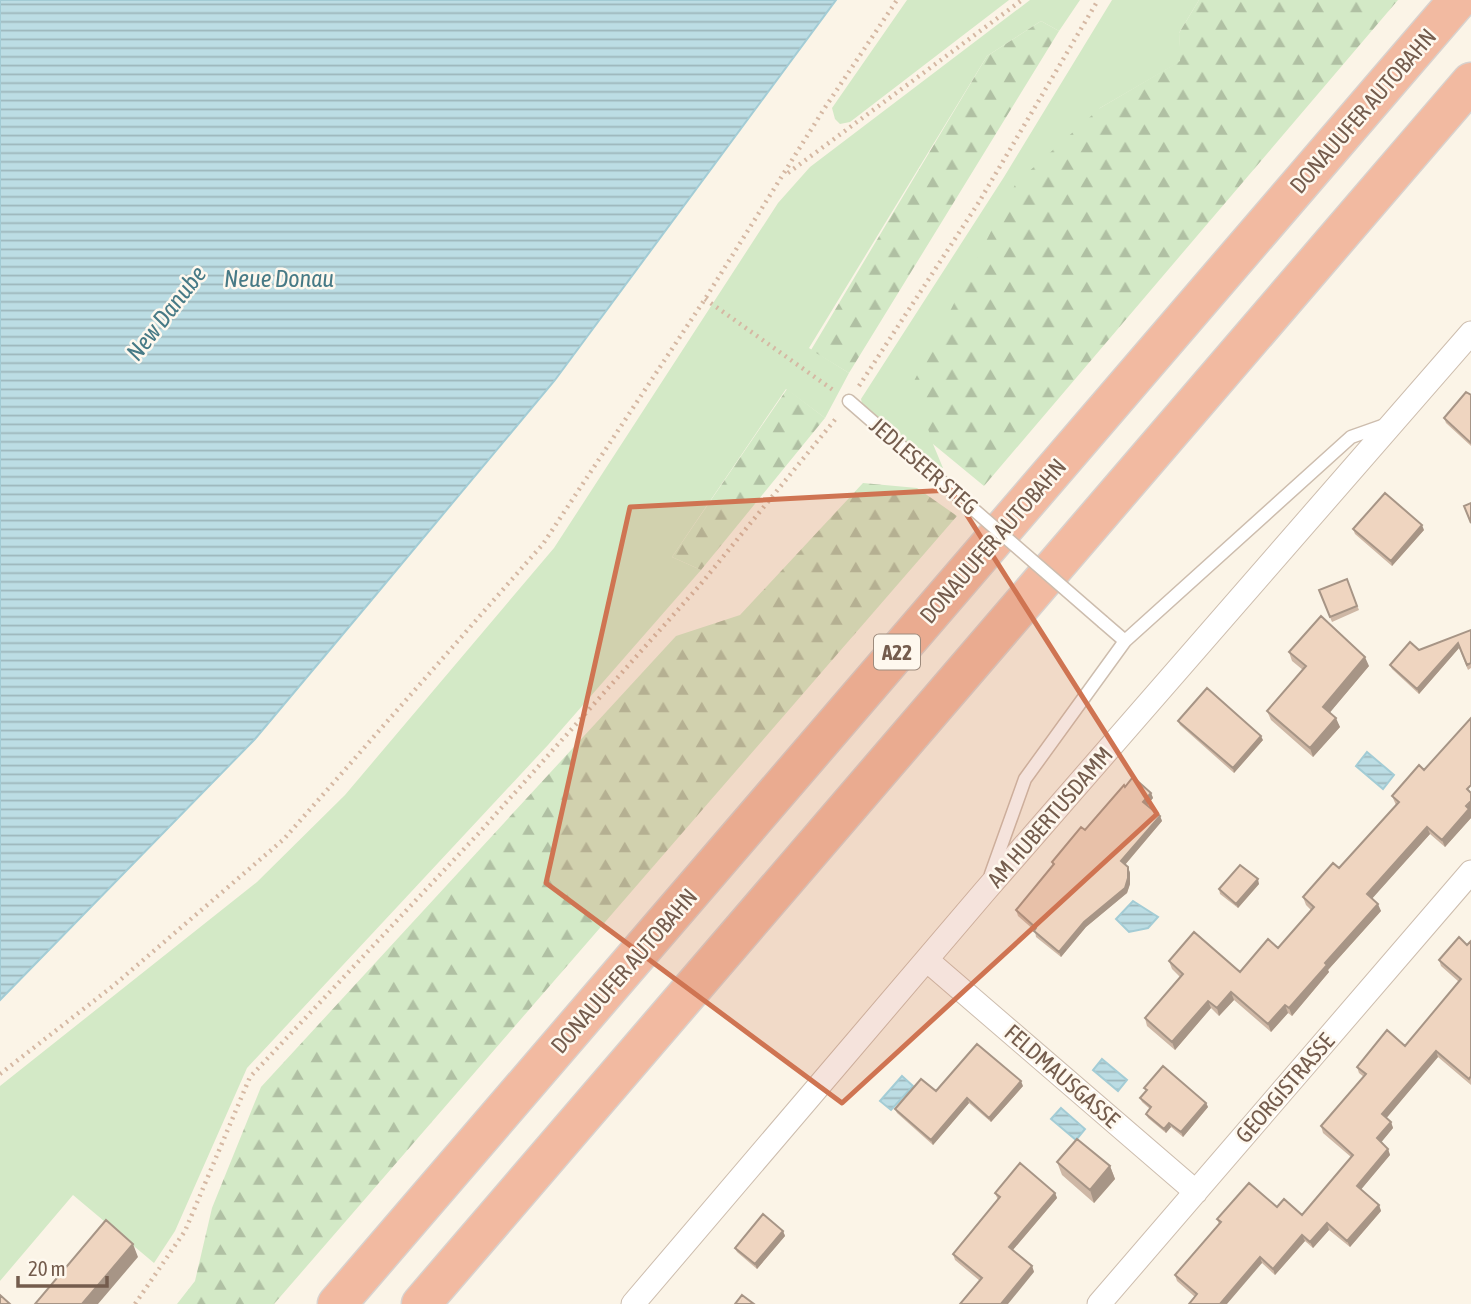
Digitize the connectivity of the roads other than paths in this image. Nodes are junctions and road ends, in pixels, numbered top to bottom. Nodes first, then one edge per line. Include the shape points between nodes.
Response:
1 (1458, 0) edge
2 (1471, 82) edge
3 (1471, 333) edge
4 (849, 401) road end
5 (1395, 422) junction
6 (1125, 641) junction
7 (1471, 872) edge
8 (985, 891) junction
9 (928, 961) junction
10 (1196, 1192) junction
11 (337, 1304) edge
12 (421, 1304) edge
13 (633, 1304) edge
14 (1099, 1304) edge

1 - 11 highway, DONAUUFER AUTOBAHN / A22
2 - 12 highway
3 - 5 street, AM HUBERTUSDAMM
4 - 6 lane, JEDLESEER STEG, bridge
5 - 6 lane via 1351,437
5 - 8 street, AM HUBERTUSDAMM
6 - 8 lane via 1026,779
7 - 10 street, GEORGISTRASSE
8 - 9 street, AM HUBERTUSDAMM
9 - 10 street, FELDMAUSGASSE
9 - 13 street, AM HUBERTUSDAMM
10 - 14 street, GEORGISTRASSE

